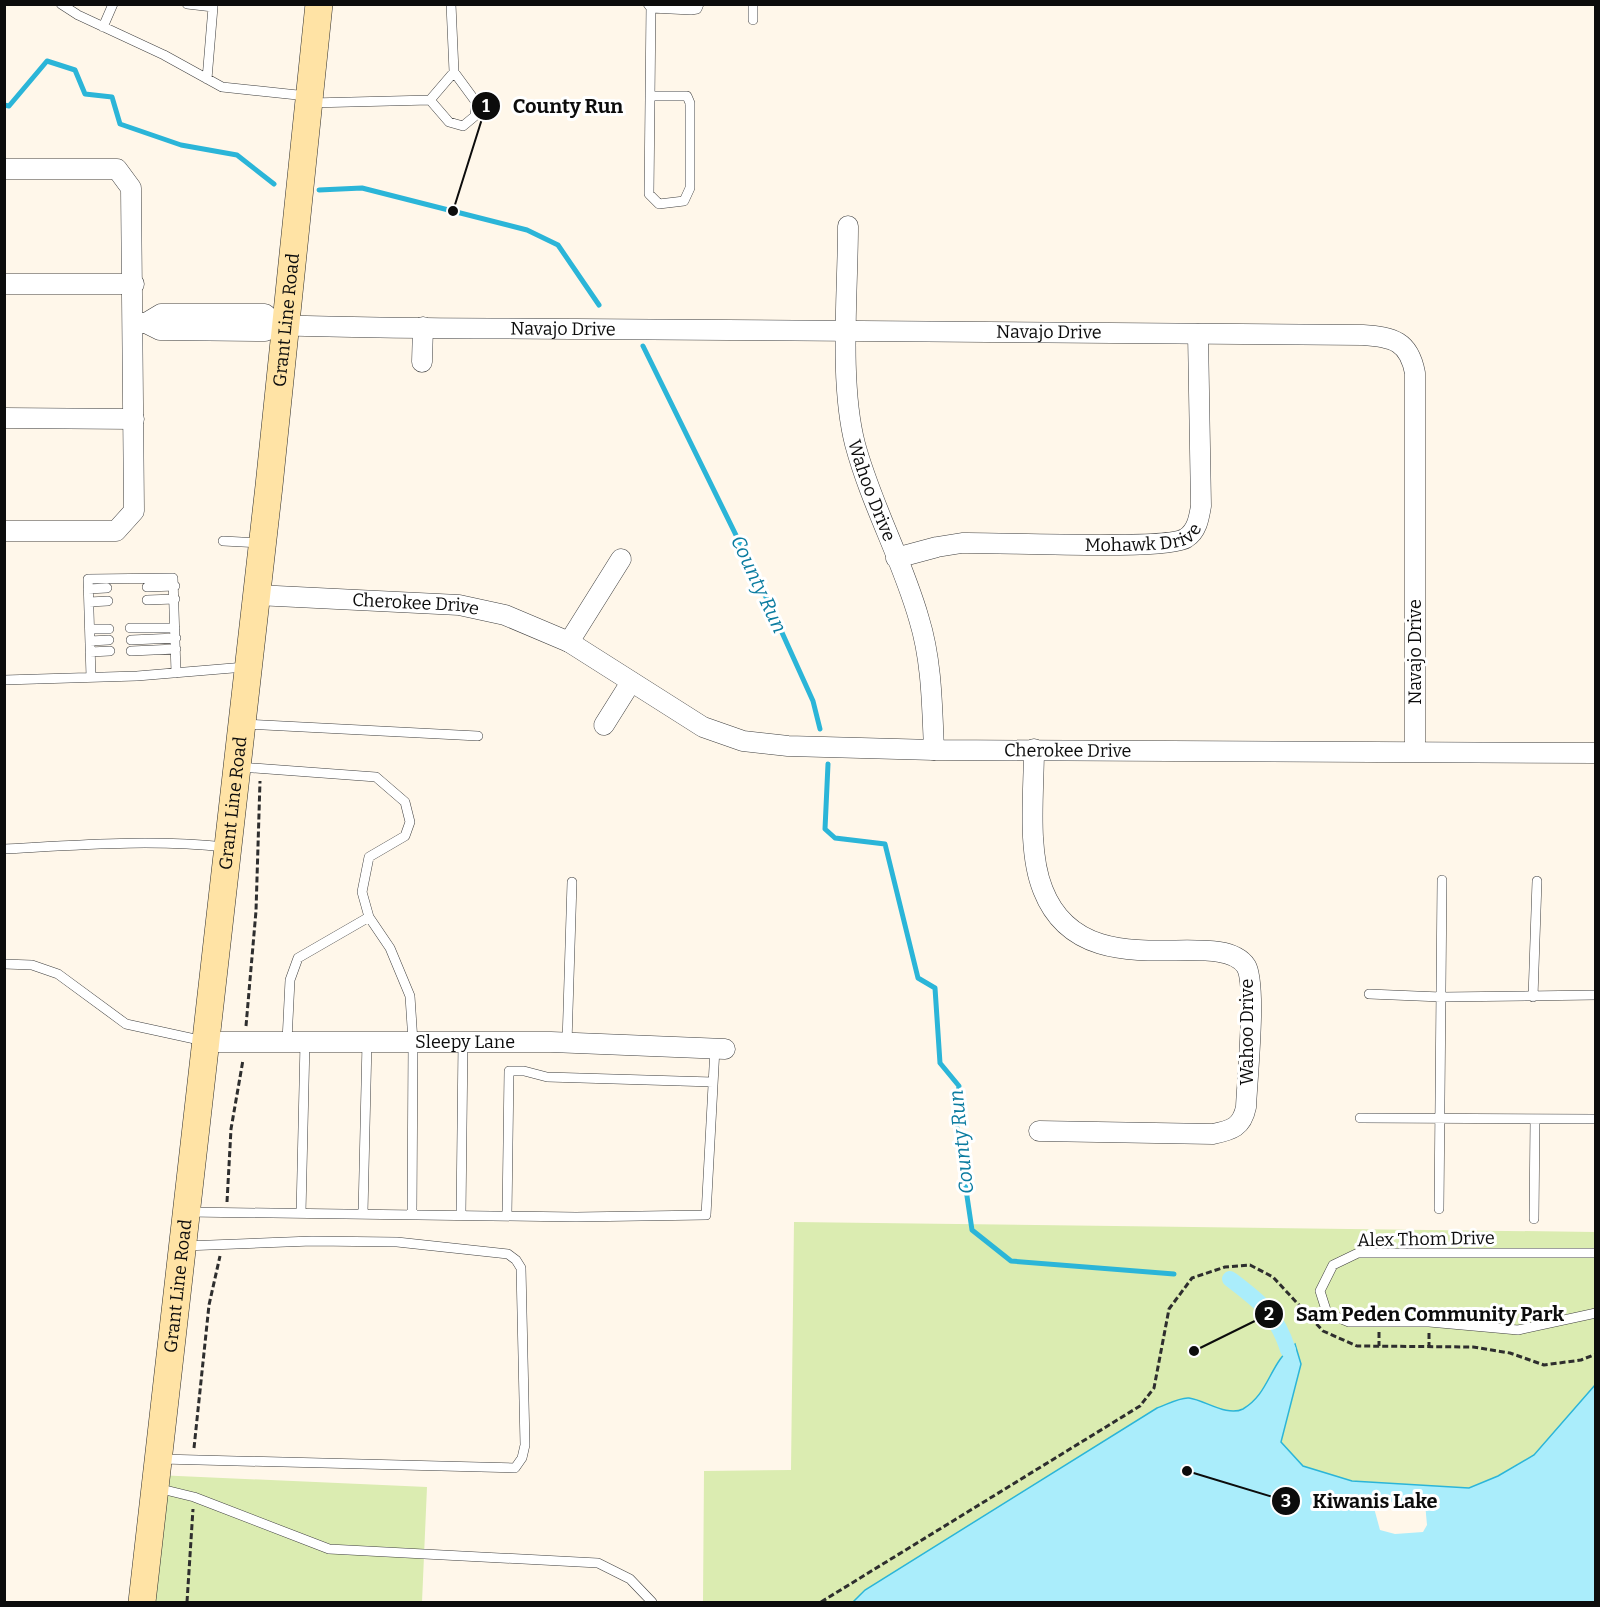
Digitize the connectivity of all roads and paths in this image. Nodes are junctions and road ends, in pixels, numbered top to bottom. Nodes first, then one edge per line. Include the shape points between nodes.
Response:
1 (61, 4) edge
2 (113, 4) edge
3 (187, 4) edge
4 (319, 4) edge
5 (451, 4) edge
6 (699, 4) edge
7 (753, 4) edge
8 (650, 6) edge
9 (753, 20) dead end
10 (103, 27) junction
11 (454, 72) junction
12 (207, 79) junction
13 (650, 96) junction
14 (309, 100) junction
15 (430, 100) junction
16 (4, 169) edge
17 (848, 226) dead end
18 (4, 284) edge
19 (134, 284) junction
20 (140, 323) junction
21 (281, 325) junction
22 (423, 327) junction
23 (847, 332) junction
24 (1198, 334) junction
25 (422, 362) dead end
26 (4, 418) edge
27 (134, 419) junction
28 (4, 531) edge
29 (223, 541) dead end
30 (262, 543) junction
31 (896, 558) junction
32 (621, 559) dead end
33 (175, 586) junction
34 (147, 587) dead end
35 (107, 588) dead end
36 (88, 589) junction
37 (256, 595) junction
38 (175, 599) junction
39 (147, 600) dead end
40 (108, 601) dead end
41 (89, 602) junction
42 (130, 628) dead end
43 (175, 628) junction
44 (90, 629) junction
45 (109, 629) dead end
46 (176, 638) junction
47 (109, 640) dead end
48 (131, 640) dead end
49 (90, 641) junction
50 (569, 642) junction
51 (176, 649) junction
52 (110, 651) dead end
53 (131, 651) dead end
54 (90, 652) junction
55 (248, 667) junction
56 (176, 673) junction
57 (91, 677) junction
58 (4, 680) edge
59 (631, 682) junction
60 (241, 723) junction
61 (604, 725) dead end
62 (478, 736) dead end
63 (1034, 749) junction
64 (934, 750) junction
65 (1415, 750) junction
66 (1596, 753) edge
67 (248, 768) junction
68 (227, 847) junction
69 (4, 849) edge
70 (1442, 880) dead end
71 (1537, 881) dead end
72 (572, 882) dead end
73 (369, 917) junction
74 (4, 964) edge
75 (1369, 994) dead end
76 (1596, 995) edge
77 (1441, 997) junction
78 (1533, 997) junction
79 (244, 1041) junction
80 (296, 1041) junction
81 (204, 1042) junction
82 (367, 1042) junction
83 (413, 1042) junction
84 (463, 1042) junction
85 (567, 1043) junction
86 (720, 1048) joint
87 (713, 1082) junction
88 (1360, 1118) dead end
89 (1534, 1119) junction
90 (1596, 1119) edge
91 (1440, 1120) junction
92 (1039, 1131) dead end
93 (1438, 1209) dead end
94 (186, 1212) junction
95 (227, 1212) junction
96 (301, 1213) junction
97 (363, 1213) junction
98 (412, 1213) junction
99 (460, 1214) junction
100 (507, 1215) junction
101 (1534, 1219) dead end
102 (182, 1246) junction
103 (223, 1246) junction
104 (1596, 1253) edge
105 (1596, 1313) edge
106 (1596, 1354) edge
107 (158, 1459) junction
108 (194, 1460) junction
109 (155, 1487) junction
110 (194, 1497) junction
111 (142, 1602) edge
112 (187, 1602) edge
113 (652, 1602) edge
114 (821, 1602) edge

1 - 10 lane
2 - 10 lane
3 - 12 lane via 213,7
4 - 14 main road, Grant Line Road
5 - 11 lane
6 - 8 lane via 691,10
7 - 9 lane
8 - 13 lane
10 - 12 lane
11 - 15 lane
11 - 15 lane via 476,102 475,116 463,126 449,122
12 - 14 lane via 222,87
13 - 13 lane via 649,194 659,204 684,201 690,188 690,103 687,96
14 - 15 lane
14 - 21 main road, Grant Line Road
16 - 19 street via 117,170 131,188
17 - 23 street, Wahoo Drive
18 - 19 street
19 - 20 street
20 - 21 street, Navajo Drive via 160,330 265,331
20 - 27 street
21 - 22 street, Navajo Drive
21 - 30 main road, Grant Line Road
22 - 23 street, Navajo Drive
22 - 25 street
23 - 24 street, Navajo Drive via 1026,330
23 - 31 street, Wahoo Drive via 848,400 855,442 874,506
24 - 31 street, Mohawk Drive via 1201,506 1195,529 1187,538 1177,542 1120,544 962,543
24 - 65 street, Navajo Drive via 1379,336 1404,346 1412,360
26 - 27 street
27 - 28 street via 134,511 116,531
29 - 30 lane
30 - 37 main road, Grant Line Road
31 - 64 street, Wahoo Drive via 920,621 928,660
32 - 50 street
33 - 34 lane
33 - 36 lane via 173,578 167,576 88,579
33 - 38 lane
35 - 36 lane
36 - 41 lane
37 - 50 street, Cherokee Drive via 459,605 505,615
37 - 55 main road, Grant Line Road
38 - 39 lane
38 - 43 lane
40 - 41 lane
41 - 44 lane
42 - 43 lane
43 - 46 lane
44 - 45 lane
44 - 49 lane
46 - 48 lane
46 - 51 lane
47 - 49 lane
49 - 54 lane
50 - 59 street, Cherokee Drive
51 - 53 lane
51 - 56 lane
52 - 54 lane
54 - 57 lane
55 - 56 lane
55 - 60 main road, Grant Line Road
56 - 57 lane
57 - 58 lane
59 - 61 street
59 - 64 street, Cherokee Drive via 693,722 743,741
60 - 62 lane
60 - 67 main road, Grant Line Road
63 - 64 street, Cherokee Drive
63 - 65 street, Cherokee Drive
63 - 92 street, Wahoo Drive via 1038,874 1042,890 1060,919 1089,939 1124,950 1206,949 1233,955 1247,968 1251,989 1246,1107 1244,1119 1236,1128 1213,1134
65 - 66 street, Cherokee Drive
67 - 68 main road, Grant Line Road
67 - 73 lane via 376,777 405,802 410,822 405,837 369,857 362,892
67 - 79 path via 256,911
68 - 69 lane via 114,842
68 - 81 main road, Grant Line Road
70 - 77 lane
71 - 78 lane
72 - 85 lane
73 - 80 lane via 298,958 290,980
73 - 83 lane via 390,948 410,996
74 - 81 lane via 32,965 58,974 126,1024
75 - 77 lane
76 - 78 lane
77 - 78 lane
77 - 91 lane
79 - 80 street, Sleepy Lane
79 - 81 street, Sleepy Lane
79 - 95 path via 231,1129
80 - 82 street, Sleepy Lane
80 - 96 lane
81 - 94 main road, Grant Line Road
82 - 83 street, Sleepy Lane
82 - 97 lane
83 - 84 street, Sleepy Lane
83 - 98 lane
84 - 85 street, Sleepy Lane
84 - 99 lane
85 - 86 street, Sleepy Lane
86 - 87 lane
87 - 100 lane via 706,1215
87 - 100 lane via 547,1077 509,1071
88 - 91 lane
89 - 90 lane
89 - 91 lane
89 - 101 lane
91 - 93 lane
94 - 95 lane
94 - 102 main road, Grant Line Road
95 - 96 lane
96 - 97 lane
97 - 98 lane
98 - 99 lane
99 - 100 lane
102 - 103 lane
102 - 107 main road, Grant Line Road
103 - 108 path via 209,1305
103 - 108 lane via 396,1242 508,1254 521,1268 525,1445 515,1468
104 - 105 lane, Alex Thom Drive via 1358,1253 1333,1265 1320,1291 1327,1313 1349,1322 1429,1322 1518,1330
106 - 114 path via 1544,1365 1510,1353 1473,1347 1357,1346 1323,1331 1273,1277 1250,1264 1225,1267 1192,1278 1168,1310 1154,1388 1140,1406
107 - 108 lane
107 - 109 main road, Grant Line Road
109 - 110 lane
109 - 111 main road, Grant Line Road
110 - 112 path
110 - 113 lane via 329,1549 598,1563 630,1579

